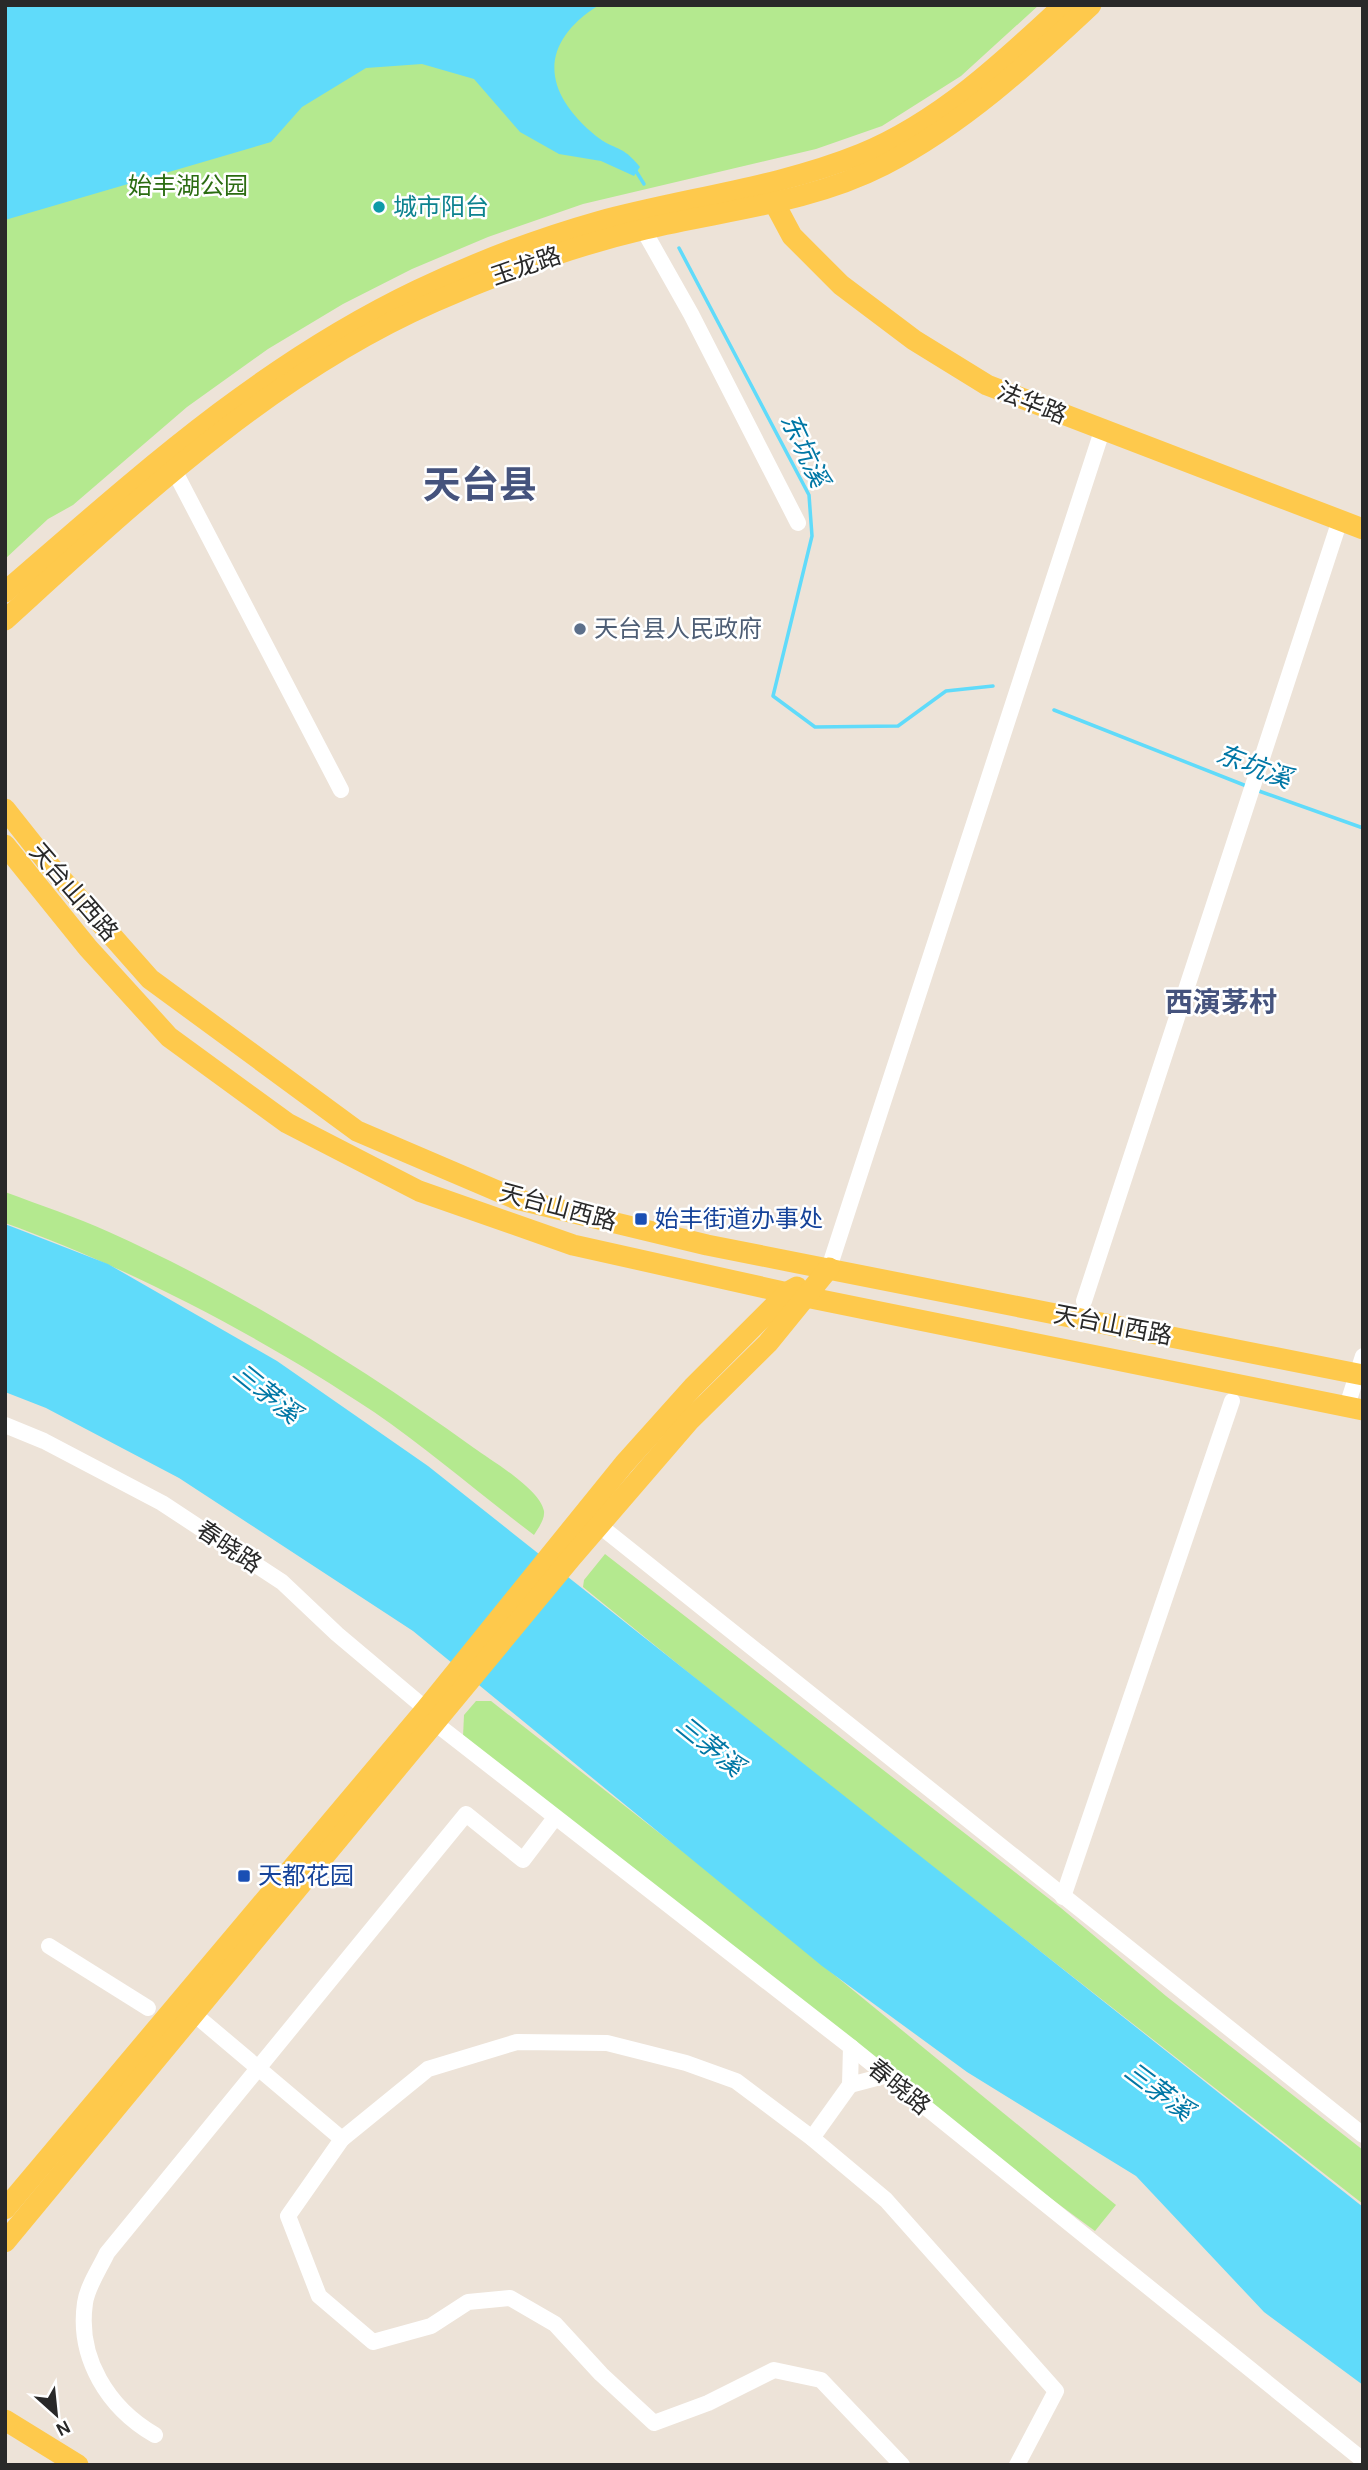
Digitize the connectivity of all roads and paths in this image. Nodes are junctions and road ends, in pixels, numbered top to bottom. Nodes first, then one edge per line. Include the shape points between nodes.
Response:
1 (1064, 5) edge
2 (1091, 5) edge
3 (765, 183) junction
4 (773, 204) junction
5 (643, 229) junction
6 (1102, 431) junction
7 (174, 470) junction
8 (1339, 520) junction
9 (797, 523) dead end
10 (1363, 529) edge
11 (5, 592) edge
12 (6, 620) edge
13 (341, 790) dead end
14 (5, 809) edge
15 (5, 845) edge
16 (357, 1131) junction
17 (344, 1152) junction
18 (580, 1215) junction
19 (573, 1245) junction
20 (829, 1268) junction
21 (797, 1294) junction
22 (1084, 1301) dead end
23 (1361, 1368) edge
24 (1232, 1401) dead end
25 (1355, 1408) edge
26 (5, 1425) edge
27 (600, 1526) junction
28 (565, 1552) junction
29 (431, 1716) junction
30 (554, 1819) junction
31 (1063, 1897) junction
32 (49, 1946) dead end
33 (148, 2008) dead end
34 (187, 2009) junction
35 (850, 2047) junction
36 (257, 2067) junction
37 (884, 2076) junction
38 (850, 2085) junction
39 (1363, 2135) edge
40 (812, 2138) junction
41 (342, 2139) junction
42 (5, 2208) edge
43 (5, 2242) edge
44 (5, 2420) edge
45 (155, 2435) dead end
46 (1360, 2457) dead end
47 (78, 2465) edge
48 (902, 2465) edge
49 (1017, 2465) edge

1 - 3 main road, 玉龙路 via 994,71 901,134 816,171
2 - 4 main road, 玉龙路 via 959,120 883,166
3 - 4 main road, 法华路
3 - 11 main road, 玉龙路 via 596,223 532,244 419,290 358,322 237,398 177,443
4 - 5 main road, 玉龙路
4 - 6 main road, 法华路 via 806,253 914,340 987,385
5 - 7 main road, 玉龙路 via 504,273 430,304 285,385
5 - 9 street
6 - 8 main road, 法华路
6 - 20 street
7 - 12 main road, 玉龙路
7 - 13 street
8 - 10 main road, 法华路
8 - 22 street
14 - 16 main road, 天台山西路 via 150,979
15 - 17 main road, 天台山西路 via 169,1037 287,1123
16 - 17 main road
16 - 18 main road, 天台山西路 via 516,1199
17 - 19 main road, 天台山西路 via 419,1191
18 - 19 main road
18 - 20 main road, 天台山西路
19 - 21 main road, 天台山西路
20 - 21 main road
20 - 23 main road, 天台山西路
21 - 25 main road, 天台山西路
21 - 27 main road via 768,1343 690,1420
21 - 28 main road via 633,1454
23 - 25 street
24 - 31 street
26 - 29 street, 春晓路 via 162,1503 282,1582
27 - 28 main road
27 - 31 street
28 - 29 main road
29 - 30 street, 春晓路
29 - 34 main road
30 - 35 street, 春晓路
30 - 36 street via 523,1860 466,1814
31 - 39 street
32 - 33 street
34 - 36 street
34 - 42 main road
34 - 43 main road
35 - 37 street, 春晓路
35 - 38 street
36 - 41 street
36 - 45 street via 107,2253 85,2301 84,2342 99,2381 132,2422
37 - 38 street
37 - 46 street, 春晓路
38 - 40 street
40 - 41 street via 736,2081 686,2063 607,2043 517,2042 428,2069
40 - 49 street via 886,2200 1056,2391
41 - 48 street via 288,2216 319,2296 373,2342 431,2326 468,2302 510,2298 555,2324 654,2423 774,2371 821,2380
44 - 47 main road

